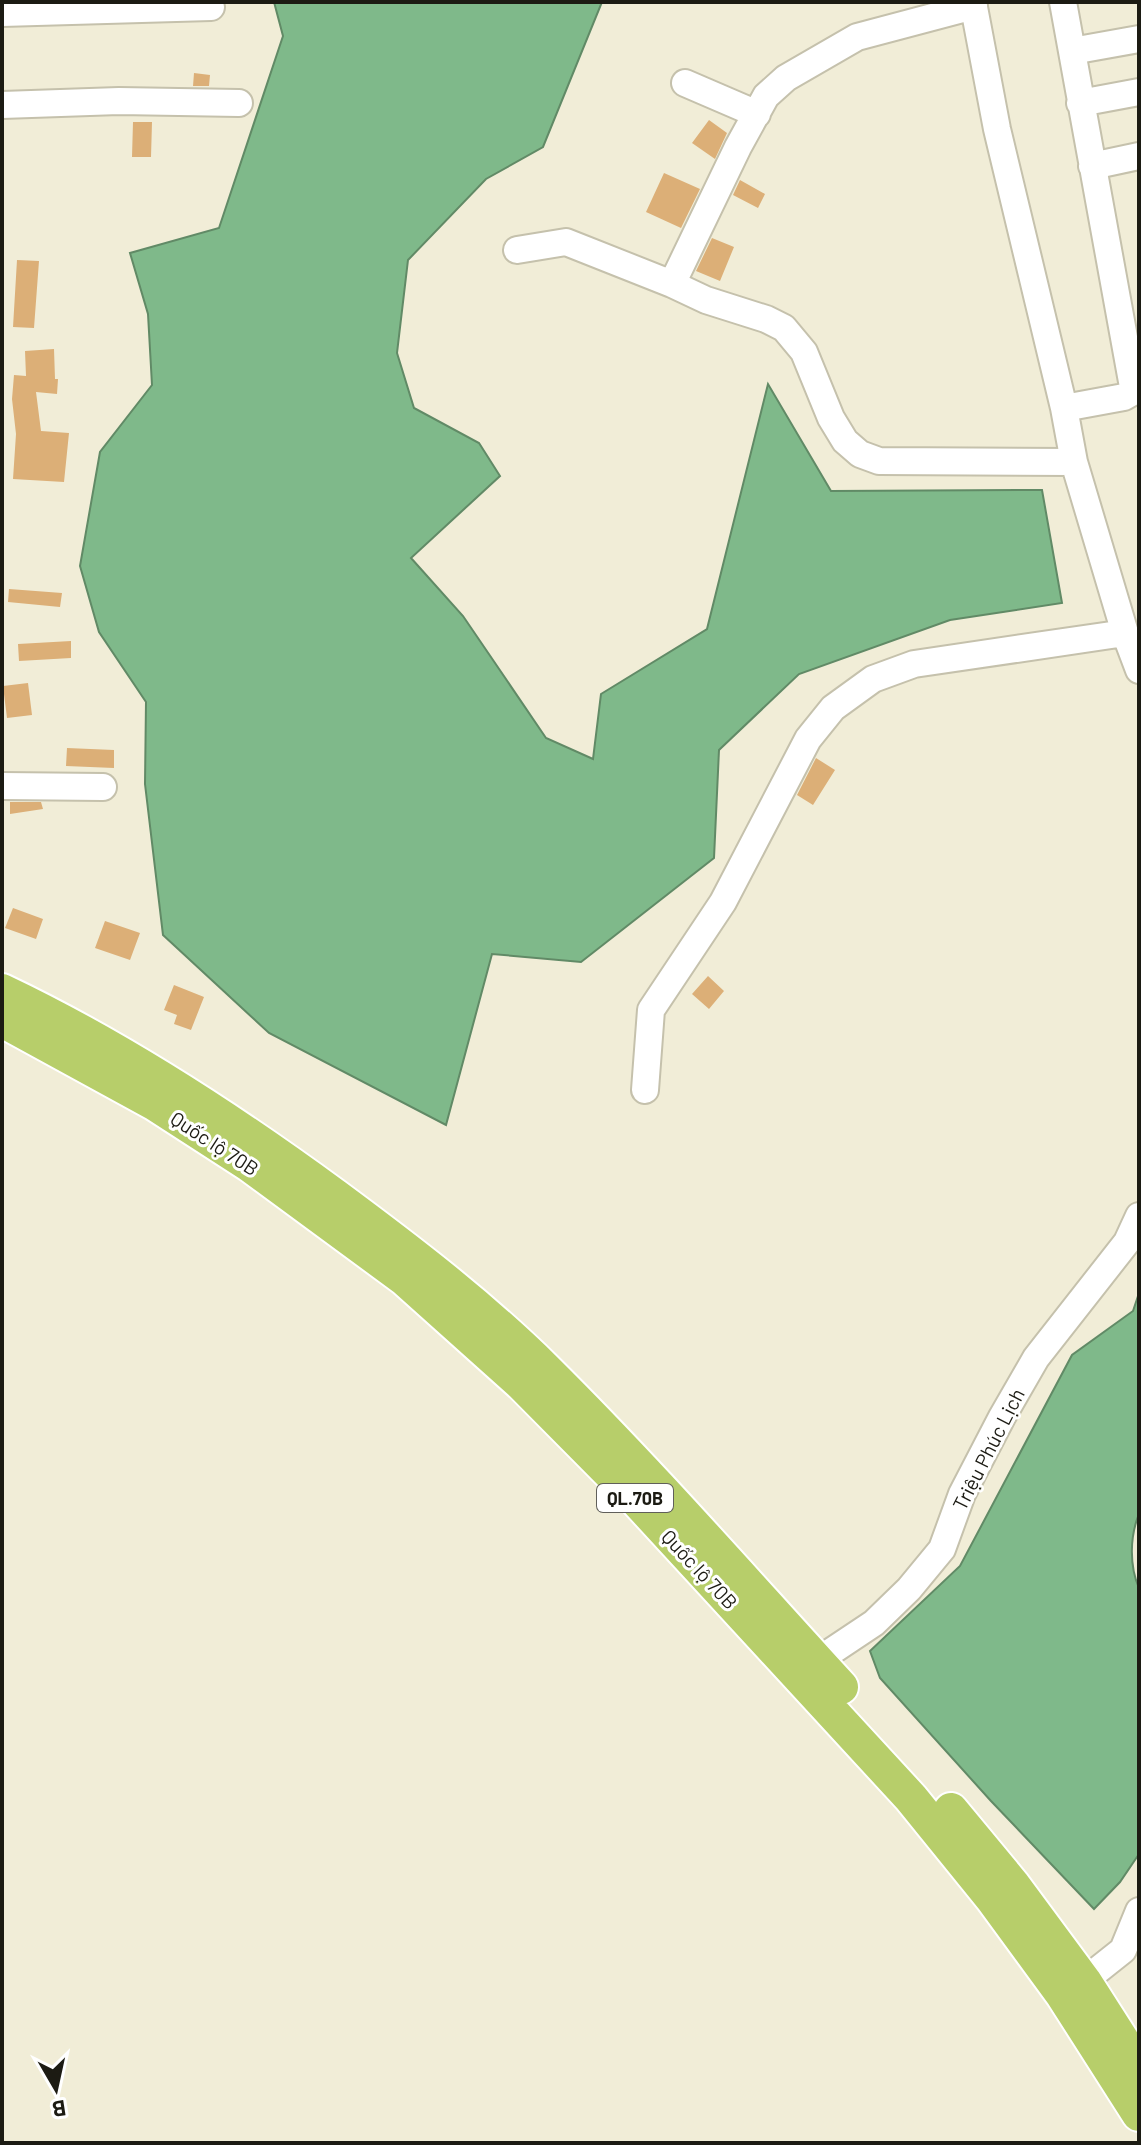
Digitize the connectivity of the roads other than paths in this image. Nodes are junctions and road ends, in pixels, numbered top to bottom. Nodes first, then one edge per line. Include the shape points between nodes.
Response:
1 (1063, 2) edge
2 (974, 4) edge
3 (211, 7) dead end
4 (2, 13) edge
5 (1139, 39) edge
6 (1072, 51) junction
7 (685, 83) dead end
8 (1139, 92) edge
9 (239, 103) dead end
10 (1080, 103) junction
11 (2, 105) edge
12 (757, 114) junction
13 (1139, 156) edge
14 (1092, 166) junction
15 (517, 250) dead end
16 (672, 284) junction
17 (1064, 408) junction
18 (1074, 462) junction
19 (1128, 619) edge
20 (1139, 670) edge
21 (2, 786) edge
22 (103, 787) dead end
23 (2, 991) edge
24 (2, 1020) edge
25 (645, 1090) dead end
26 (1139, 1216) edge
27 (642, 1487) junction
28 (817, 1661) junction
29 (1139, 1911) edge
30 (1131, 1958) edge
31 (1084, 1981) junction
32 (1139, 2067) edge
33 (1139, 2114) edge

1 - 6 street
2 - 12 street via 857,37 786,78 766,96
2 - 17 street via 997,129
3 - 4 street
5 - 6 street
6 - 10 street
7 - 12 street
8 - 10 street
9 - 11 street
10 - 14 street
12 - 16 street
13 - 14 street
14 - 17 street via 1133,387 1124,397
15 - 16 street via 566,242
16 - 18 street via 784,328 804,352 831,418 860,454 879,461
17 - 18 street
18 - 19 street
19 - 20 street
19 - 25 street via 914,664 873,679 833,708 808,739 723,902 651,1010
21 - 22 street
23 - 27 main road, Quốc lộ 70B / QL.70B via 198,1101 424,1262 543,1367
24 - 27 main road, Quốc lộ 70B / QL.70B via 154,1103 250,1165 405,1279
26 - 28 street, Triệu Phúc Lịch via 1127,1242 1036,1358 962,1494 942,1549 874,1623
27 - 28 main road, Quốc lộ 70B / QL.70B
27 - 33 main road, Quốc lộ 70B / QL.70B via 992,1898 1063,1995
28 - 31 main road, Quốc lộ 70B / QL.70B via 933,1788
29 - 30 street
30 - 31 street
31 - 32 main road, Quốc lộ 70B / QL.70B

